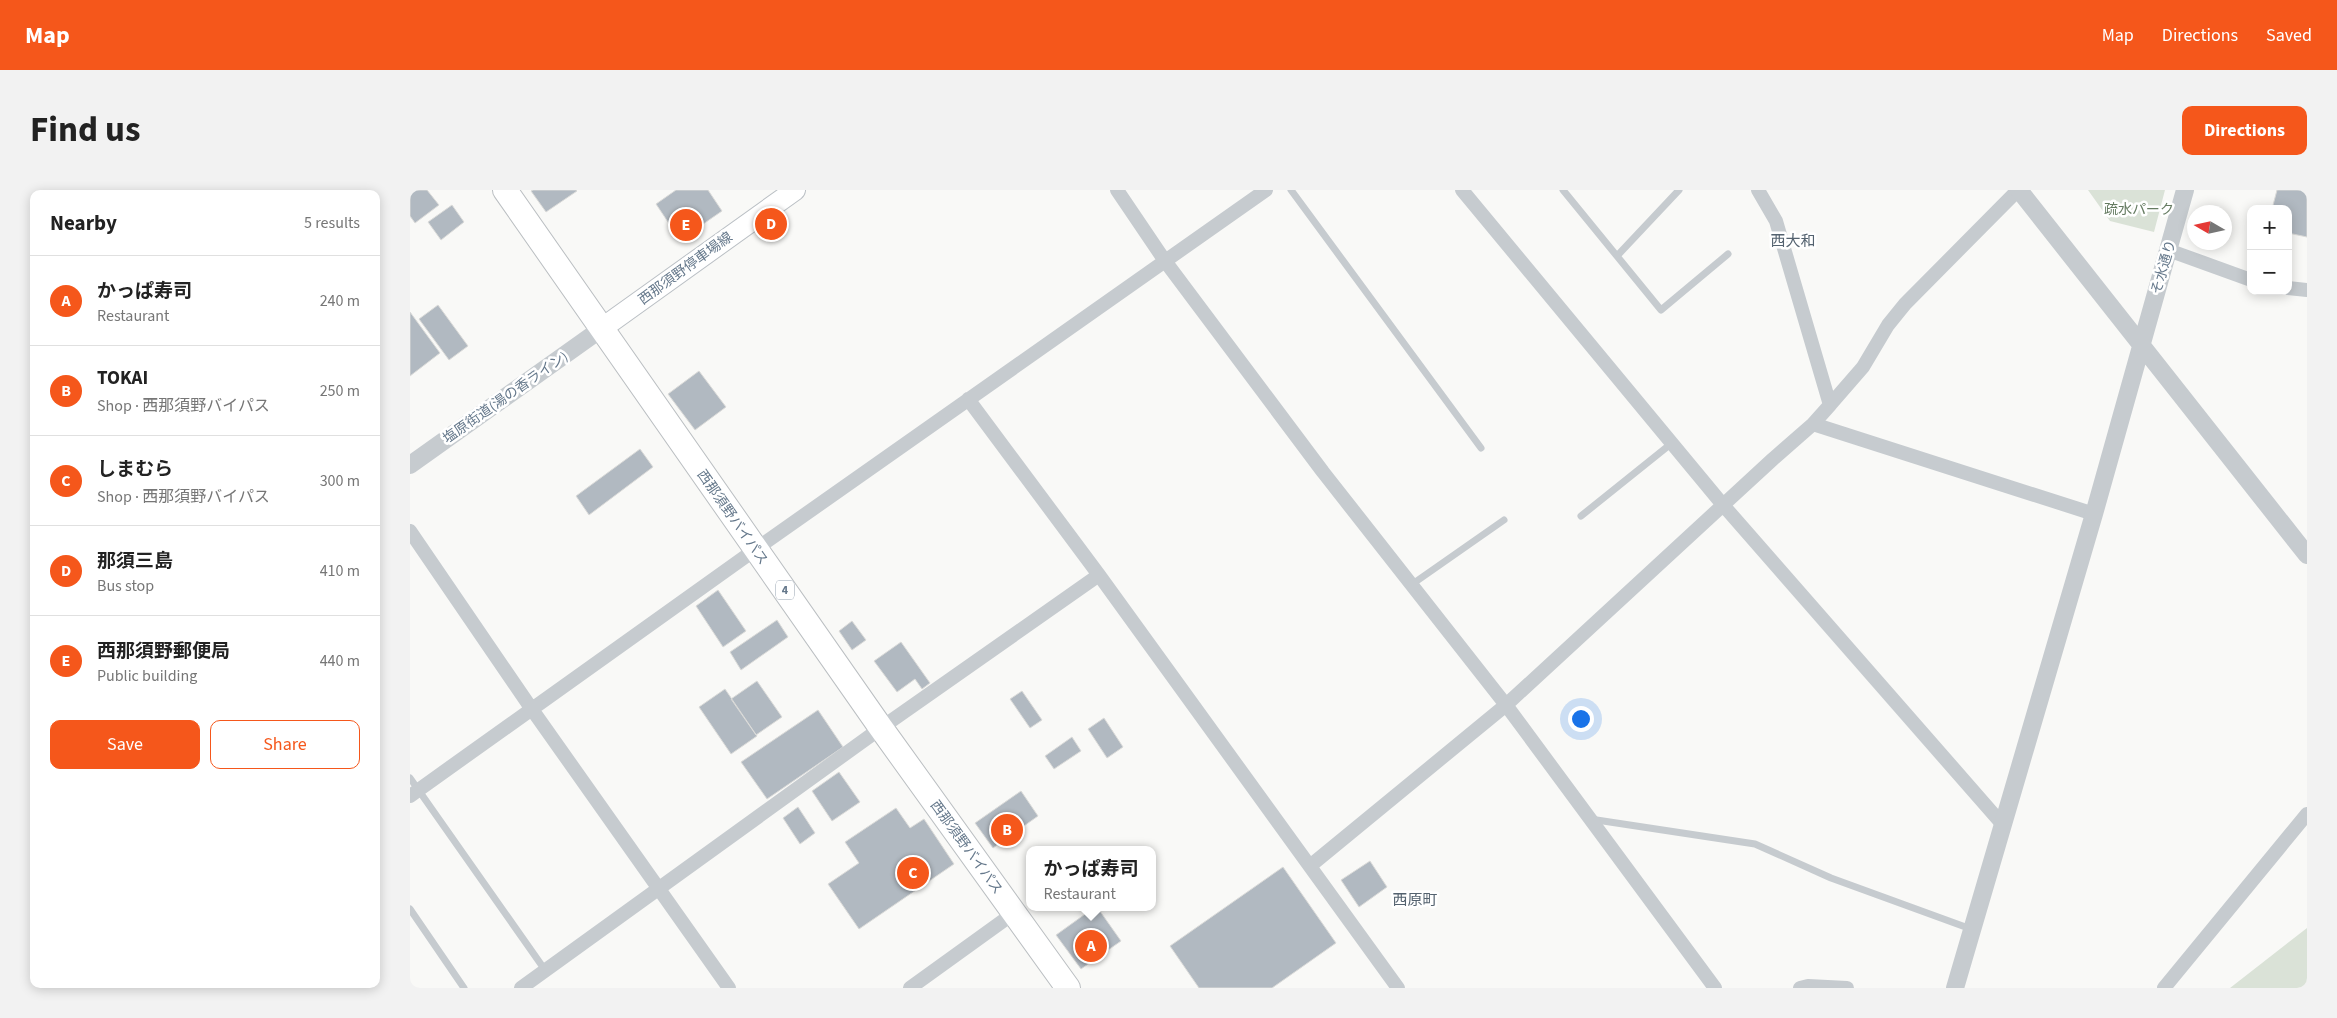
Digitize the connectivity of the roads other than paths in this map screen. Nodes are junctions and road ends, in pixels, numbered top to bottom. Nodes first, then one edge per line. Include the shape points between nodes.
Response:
1 (505, 190) edge
2 (795, 190) edge
3 (1117, 190) edge
4 (1266, 190) edge
5 (1291, 190) edge
6 (1462, 190) edge
7 (1679, 190) edge
8 (1758, 190) edge
9 (2018, 190) edge
10 (2184, 190) edge
11 (1567, 191) edge
12 (2168, 250) junction
13 (1728, 254) dead end
14 (1617, 256) junction
15 (1165, 261) junction
16 (2247, 279) edge
17 (2292, 288) edge
18 (2307, 290) edge
19 (601, 329) junction
20 (2142, 343) junction
21 (968, 400) junction
22 (1830, 405) junction
23 (1813, 424) junction
24 (1672, 443) junction
25 (1481, 448) dead end
26 (410, 465) edge
27 (1723, 505) junction
28 (2094, 514) junction
29 (1582, 516) dead end
30 (1504, 520) dead end
31 (410, 531) edge
32 (756, 549) junction
33 (2307, 554) edge
34 (1099, 575) junction
35 (1411, 585) junction
36 (1506, 705) junction
37 (531, 708) junction
38 (881, 728) junction
39 (410, 778) edge
40 (414, 793) edge
41 (2307, 814) edge
42 (1590, 819) junction
43 (2003, 825) junction
44 (1310, 866) junction
45 (660, 889) junction
46 (410, 909) edge
47 (1014, 913) junction
48 (1972, 930) junction
49 (546, 970) junction
50 (2166, 987) edge
51 (464, 988) edge
52 (521, 988) edge
53 (729, 988) edge
54 (910, 988) edge
55 (1068, 988) edge
56 (1398, 988) edge
57 (1715, 988) edge
58 (1800, 988) edge
59 (1847, 988) edge
60 (1955, 988) edge

1 - 19 highway, 西那須野バイパス / 4
2 - 19 main road, 西那須野停車場線
3 - 15 street
4 - 15 street
5 - 25 lane
6 - 24 street
7 - 14 lane
8 - 22 street via 1776,221
9 - 20 street
9 - 22 street via 1905,304 1863,367
10 - 12 street, そ水通り
11 - 14 lane
12 - 16 street
12 - 20 street, そ水通り
13 - 14 lane via 1661,310
15 - 21 street
15 - 35 street via 1322,472
17 - 18 street
19 - 26 street, 塩原街道(湯の香ライン)
19 - 32 highway, 西那須野バイパス / 4
20 - 28 street, そ水通り
20 - 33 street
21 - 32 street
21 - 34 street
22 - 23 street
23 - 27 street
23 - 28 street
24 - 27 street
24 - 29 lane
27 - 36 street
27 - 43 street
28 - 43 street, そ水通り
30 - 35 lane
31 - 37 street
32 - 37 street
32 - 38 highway, 西那須野バイパス / 4
34 - 38 street
34 - 44 street
35 - 36 street
36 - 42 street
36 - 44 street
37 - 40 street
37 - 45 street
38 - 45 street
38 - 47 highway, 西那須野バイパス / 4
39 - 40 lane
40 - 49 lane
41 - 50 street
42 - 48 lane via 1755,844 1831,878
42 - 57 street
43 - 48 street, そ水通り
44 - 56 street
45 - 49 street
45 - 53 street
46 - 51 lane
47 - 54 street
47 - 55 highway, 西那須野バイパス / 4
48 - 60 street, そ水通り
49 - 52 street
58 - 59 street

